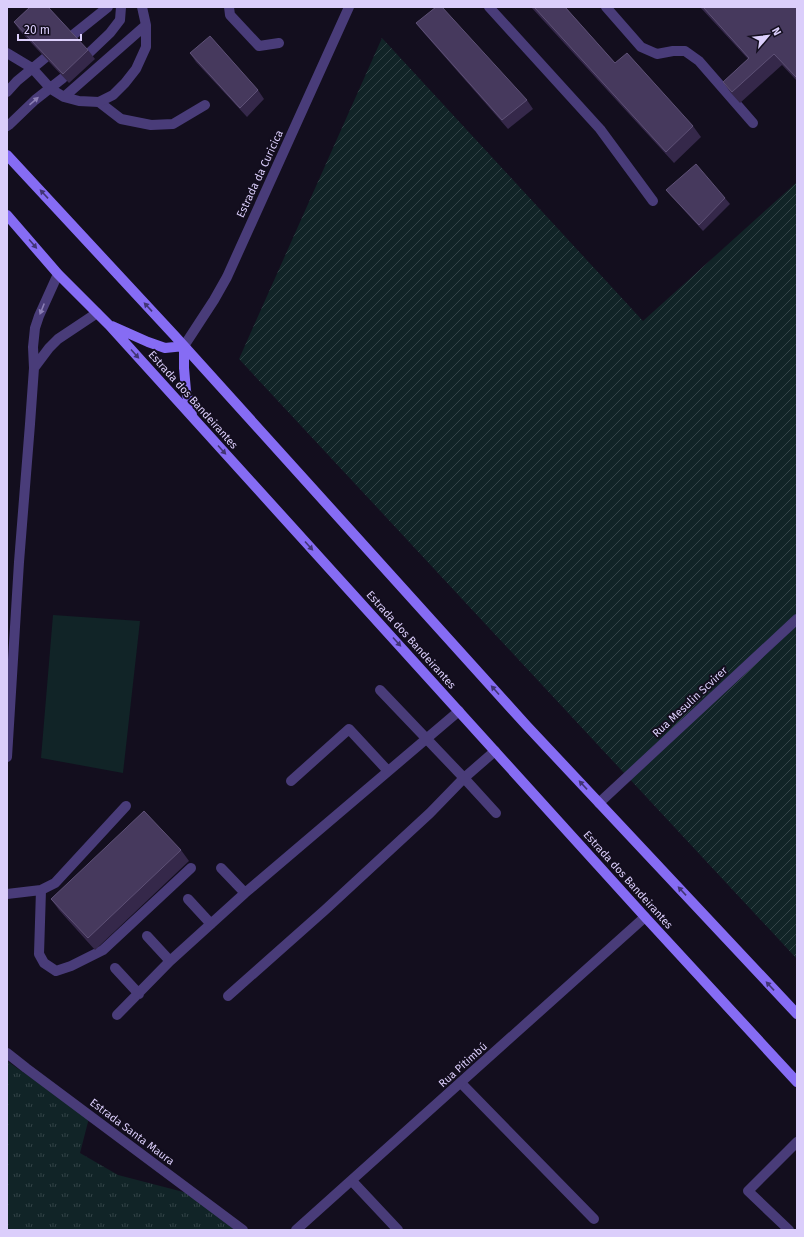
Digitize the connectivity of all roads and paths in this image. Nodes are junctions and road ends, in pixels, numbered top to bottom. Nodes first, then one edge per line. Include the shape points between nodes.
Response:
1 (108, 7) edge
2 (122, 7) edge
3 (142, 7) edge
4 (229, 7) edge
5 (349, 7) edge
6 (489, 7) edge
7 (606, 7) edge
8 (146, 25) junction
9 (72, 35) edge
10 (279, 43) dead end
11 (7, 53) edge
12 (89, 53) dead end
13 (45, 58) edge
14 (32, 68) junction
15 (63, 78) edge
16 (51, 89) junction
17 (7, 92) edge
18 (64, 97) junction
19 (99, 102) junction
20 (204, 105) dead end
21 (753, 123) dead end
22 (7, 126) edge
23 (7, 155) edge
24 (653, 201) dead end
25 (7, 215) edge
26 (58, 274) junction
27 (97, 313) junction
28 (109, 325) junction
29 (184, 346) junction
30 (34, 368) junction
31 (193, 418) junction
32 (797, 619) edge
33 (380, 690) dead end
34 (459, 711) junction
35 (427, 739) junction
36 (495, 751) junction
37 (7, 757) edge
38 (388, 771) junction
39 (464, 778) junction
40 (291, 781) dead end
41 (600, 803) junction
42 (126, 806) dead end
43 (496, 813) dead end
44 (191, 868) dead end
45 (221, 868) dead end
46 (41, 890) junction
47 (245, 893) junction
48 (7, 894) edge
49 (188, 899) dead end
50 (645, 917) junction
51 (211, 924) junction
52 (147, 936) dead end
53 (170, 961) junction
54 (115, 968) dead end
55 (139, 994) junction
56 (228, 996) dead end
57 (797, 1014) edge
58 (117, 1015) dead end
59 (7, 1053) edge
60 (461, 1082) junction
61 (797, 1082) edge
62 (797, 1142) edge
63 (352, 1181) junction
64 (594, 1219) dead end
65 (243, 1230) edge
66 (296, 1230) edge
67 (398, 1230) edge
68 (789, 1230) edge

1 - 9 street
2 - 12 street via 120,20 110,34
3 - 8 street
4 - 10 street via 230,14 259,46
5 - 29 street, Estrada da Curicica via 226,277
6 - 24 street via 600,129
7 - 21 street via 641,47 657,54 685,51 700,61
8 - 18 street
8 - 19 street via 146,47 136,69 113,95
11 - 14 street
13 - 14 street
14 - 16 street
14 - 17 street
15 - 16 street
16 - 18 street
22 -> 16 street
18 - 19 street
19 - 20 street via 121,119 151,124 173,124
29 -> 23 main road
25 -> 26 main road, Estrada dos Bandeirantes
26 - 27 main road, Estrada dos Bandeirantes
26 -> 30 street via 35,328
27 - 28 main road, Estrada dos Bandeirantes
27 - 30 street via 58,339
28 - 29 main road via 166,348
28 -> 31 main road, Estrada dos Bandeirantes
29 - 31 main road via 186,391
41 -> 29 main road via 527,726
30 - 37 street
31 -> 34 main road, Estrada dos Bandeirantes
32 - 41 street, Rua Mesulin Scvirer
33 - 35 street
34 - 35 street
34 - 36 main road, Estrada dos Bandeirantes
35 - 38 street
35 - 39 street
36 - 39 street
36 - 50 main road, Estrada dos Bandeirantes
38 - 40 street via 349,729
38 - 47 street
39 - 43 street
39 - 56 street via 325,910
57 -> 41 main road
42 - 46 street via 55,883
44 - 46 street via 103,950 56,971 44,963 39,954
45 - 47 street
46 - 48 street
47 - 51 street
49 - 51 street
50 - 60 street, Rua Pitimbú
50 - 61 main road, Estrada dos Bandeirantes
51 - 53 street
52 - 53 street
53 - 55 street
54 - 55 street
55 - 58 street
59 - 65 street, Estrada Santa Maura
60 - 63 street, Rua Pitimbú
60 - 64 street
62 - 68 street via 748,1191
63 - 66 street, Rua Pitimbú
63 - 67 street

